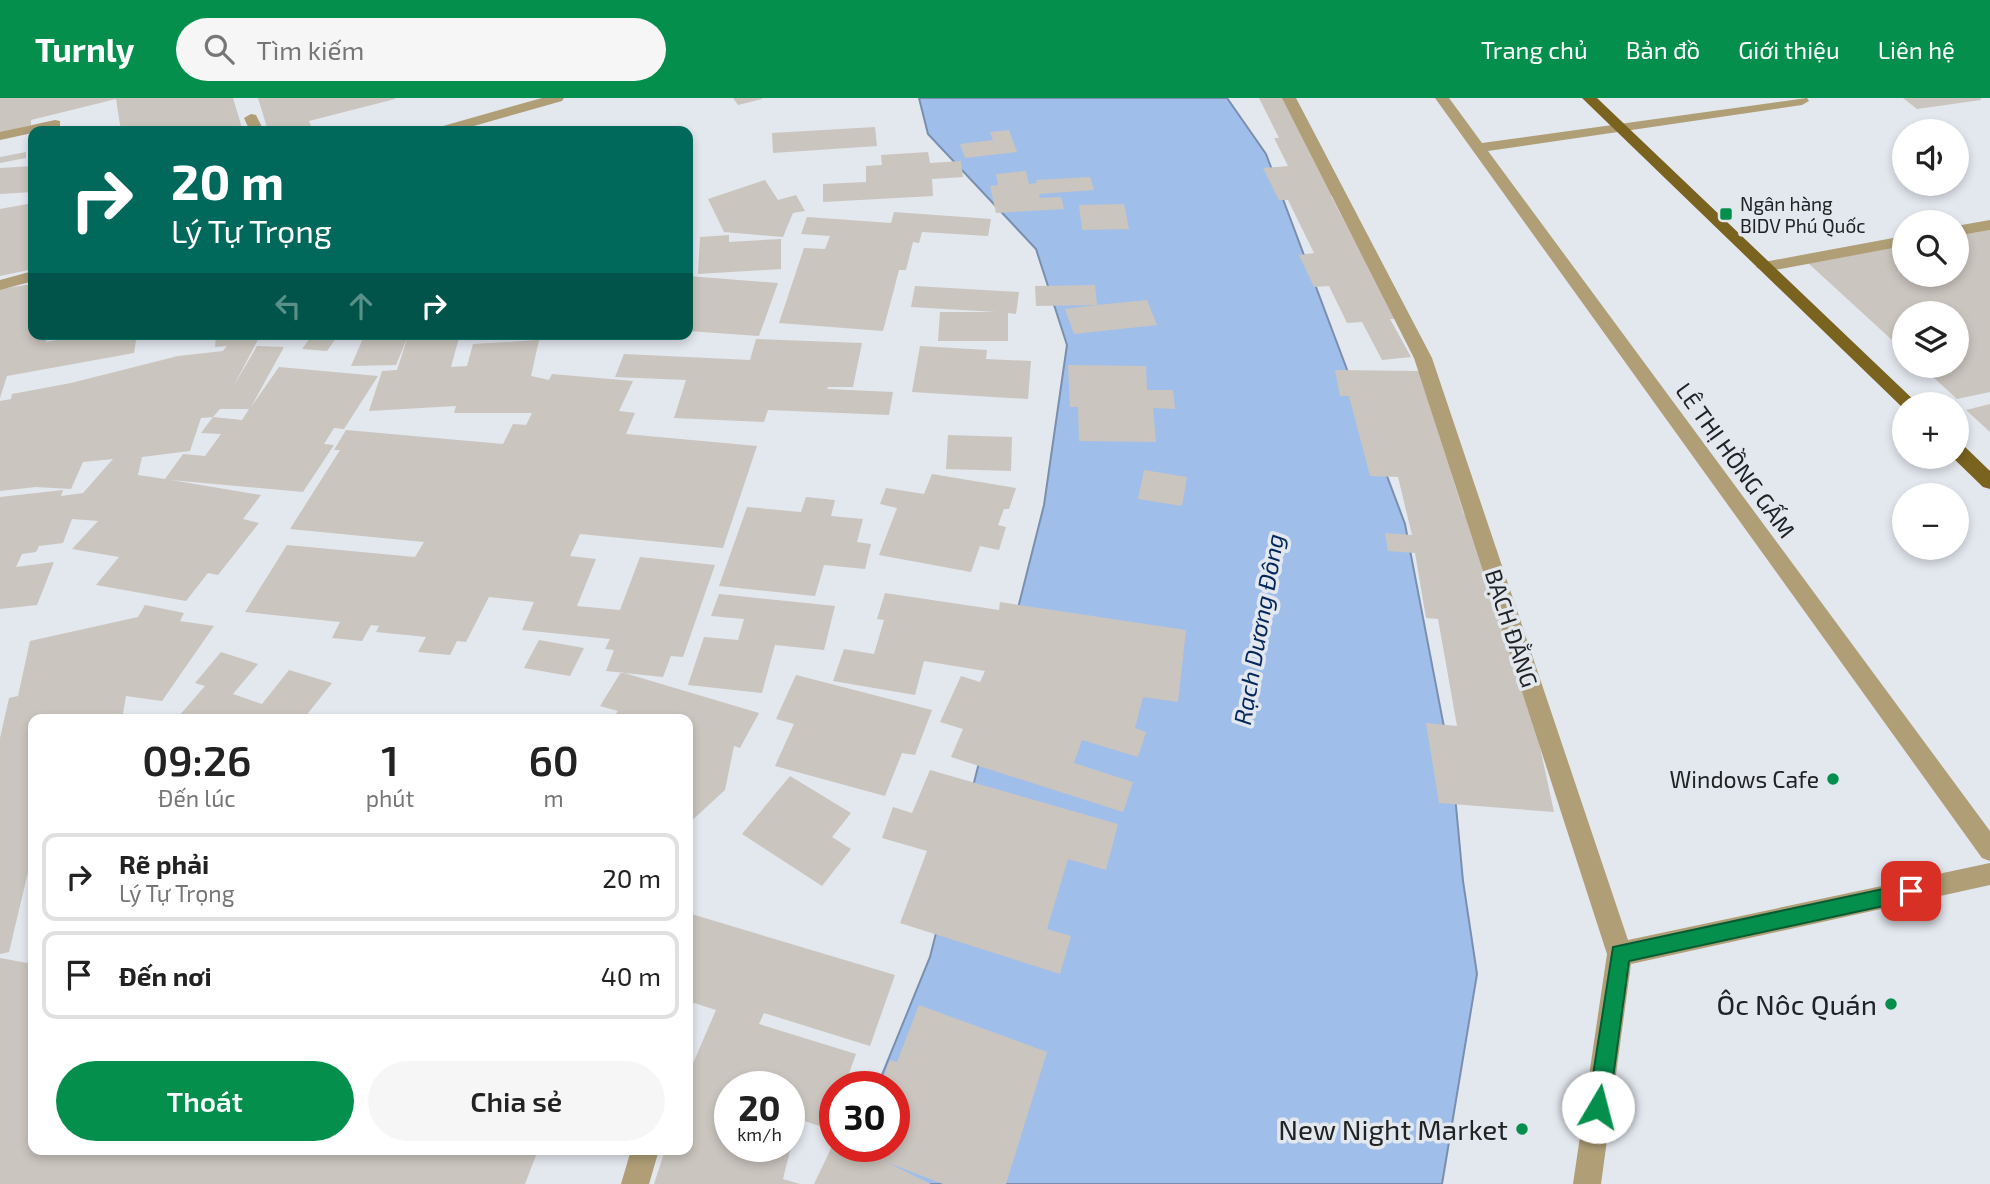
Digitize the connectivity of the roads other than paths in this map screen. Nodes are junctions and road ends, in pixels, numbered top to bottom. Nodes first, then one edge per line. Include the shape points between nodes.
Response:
1 (557, 98) edge
2 (1289, 98) edge
3 (1442, 98) edge
4 (1589, 98) edge
5 (1802, 101) dead end
6 (55, 124) dead end
7 (46, 126) edge
8 (459, 126) edge
9 (1618, 128) junction
10 (28, 130) edge
11 (0, 136) edge
12 (1479, 148) junction
13 (1990, 225) edge
14 (1969, 229) edge
15 (1892, 243) edge
16 (1763, 267) junction
17 (28, 277) edge
18 (0, 285) edge
19 (1896, 392) edge
20 (1969, 462) edge
21 (1990, 482) edge
22 (1990, 850) edge
23 (1990, 874) edge
24 (1620, 954) junction
25 (644, 1155) edge
26 (635, 1184) edge
27 (1587, 1184) edge

1 - 8 street
2 - 24 street, BẠCH ĐẰNG via 1423,358
3 - 12 street, LÊ THỊ HỒNG GẤM
4 - 9 main road
5 - 9 street
6 - 7 street
9 - 12 street
9 - 16 main road
10 - 11 street
12 - 22 street, LÊ THỊ HỒNG GẤM
13 - 14 street
15 - 16 street
16 - 19 main road
17 - 18 street
20 - 21 main road
23 - 24 street
24 - 27 street, BẠCH ĐẰNG
25 - 26 street

